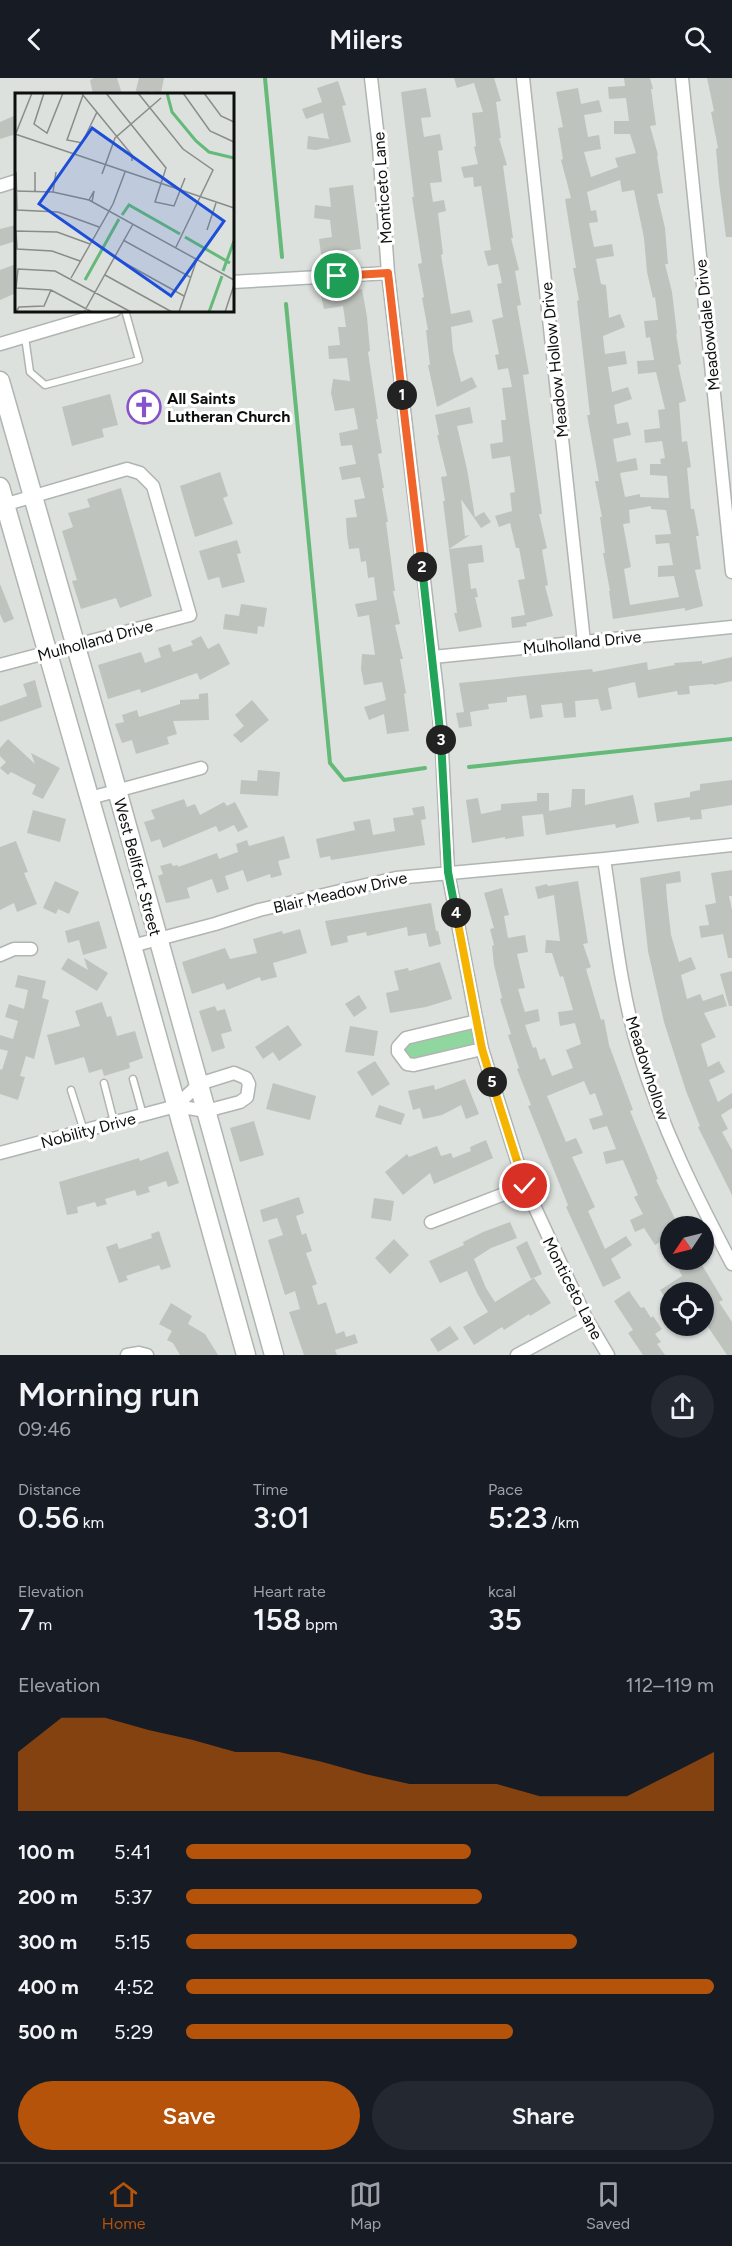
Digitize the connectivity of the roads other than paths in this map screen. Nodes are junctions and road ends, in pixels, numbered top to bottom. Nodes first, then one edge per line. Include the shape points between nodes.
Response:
1 (523, 78) edge
2 (682, 78) edge
3 (375, 79) edge
4 (15, 181) edge
5 (0, 186) edge
6 (388, 273) junction
7 (234, 282) edge
8 (108, 312) edge
9 (126, 312) edge
10 (25, 336) junction
11 (0, 344) edge
12 (0, 381) edge
13 (0, 487) edge
14 (34, 496) junction
15 (2, 506) edge
16 (732, 572) edge
17 (732, 627) edge
18 (584, 642) junction
19 (75, 645) junction
20 (47, 653) junction
21 (433, 657) junction
22 (0, 665) edge
23 (201, 768) dead end
24 (117, 790) junction
25 (90, 798) junction
26 (732, 845) edge
27 (604, 859) junction
28 (448, 872) junction
29 (158, 939) junction
30 (132, 946) junction
31 (31, 949) dead end
32 (0, 955) edge
33 (477, 1021) junction
34 (482, 1049) junction
35 (133, 1079) dead end
36 (104, 1083) dead end
37 (199, 1084) junction
38 (72, 1090) dead end
39 (176, 1106) junction
40 (206, 1111) junction
41 (143, 1115) junction
42 (115, 1123) junction
43 (84, 1131) junction
44 (0, 1153) edge
45 (525, 1186) junction
46 (431, 1222) dead end
47 (732, 1264) edge
48 (585, 1318) junction
49 (127, 1355) edge
50 (147, 1355) edge
51 (246, 1355) edge
52 (274, 1355) edge
53 (517, 1355) edge
54 (608, 1355) edge

1 - 18 street, Meadow Hollow Drive
2 - 16 street, Meadowdale Drive
3 - 6 street, Monticeto Lane
4 - 5 street
6 - 7 street
6 - 21 street, Monticeto Lane
8 - 10 street
9 - 10 lane via 139,360 45,385 30,372
10 - 11 street
12 - 14 main road, West Bellfort Street
13 - 15 main road, West Bellfort Street
14 - 15 street
14 - 19 main road, West Bellfort Street
14 - 19 street, Mulholland Drive via 127,469 140,473 153,486 190,615
15 - 20 main road, West Bellfort Street
17 - 18 street, Mulholland Drive
18 - 21 street, Mulholland Drive
19 - 20 street, Mulholland Drive
19 - 24 main road, West Bellfort Street
20 - 22 street, Mulholland Drive
20 - 25 main road, West Bellfort Street
21 - 28 street, Monticeto Lane
23 - 24 street
24 - 25 street
24 - 29 main road, West Bellfort Street
25 - 30 main road, West Bellfort Street
26 - 27 street, Blair Meadow Drive
27 - 28 street, Blair Meadow Drive
27 - 47 street, Meadowhollow via 625,992 639,1051 696,1195
28 - 29 street, Blair Meadow Drive via 396,878 325,894
28 - 33 street, Monticeto Lane
29 - 30 street, Blair Meadow Drive
29 - 37 main road, West Bellfort Street
30 - 39 main road, West Bellfort Street
31 - 32 street via 14,949
33 - 34 street, Monticeto Lane
33 - 34 street via 406,1038 398,1052 400,1059 414,1065
34 - 45 street, Monticeto Lane
35 - 41 lane
36 - 42 lane
37 - 39 street, Nobility Drive
37 - 40 main road, West Bellfort Street
37 - 40 street, Nobility Drive via 234,1073 246,1077 249,1084 247,1097 240,1102
38 - 43 lane
39 - 40 street, Nobility Drive
39 - 41 street, Nobility Drive
39 - 51 main road, West Bellfort Street
40 - 52 main road, West Bellfort Street
41 - 42 street, Nobility Drive
42 - 43 street, Nobility Drive
43 - 44 street, Nobility Drive
45 - 46 street
45 - 48 street, Monticeto Lane
48 - 53 street
48 - 54 street, Monticeto Lane
49 - 50 street

